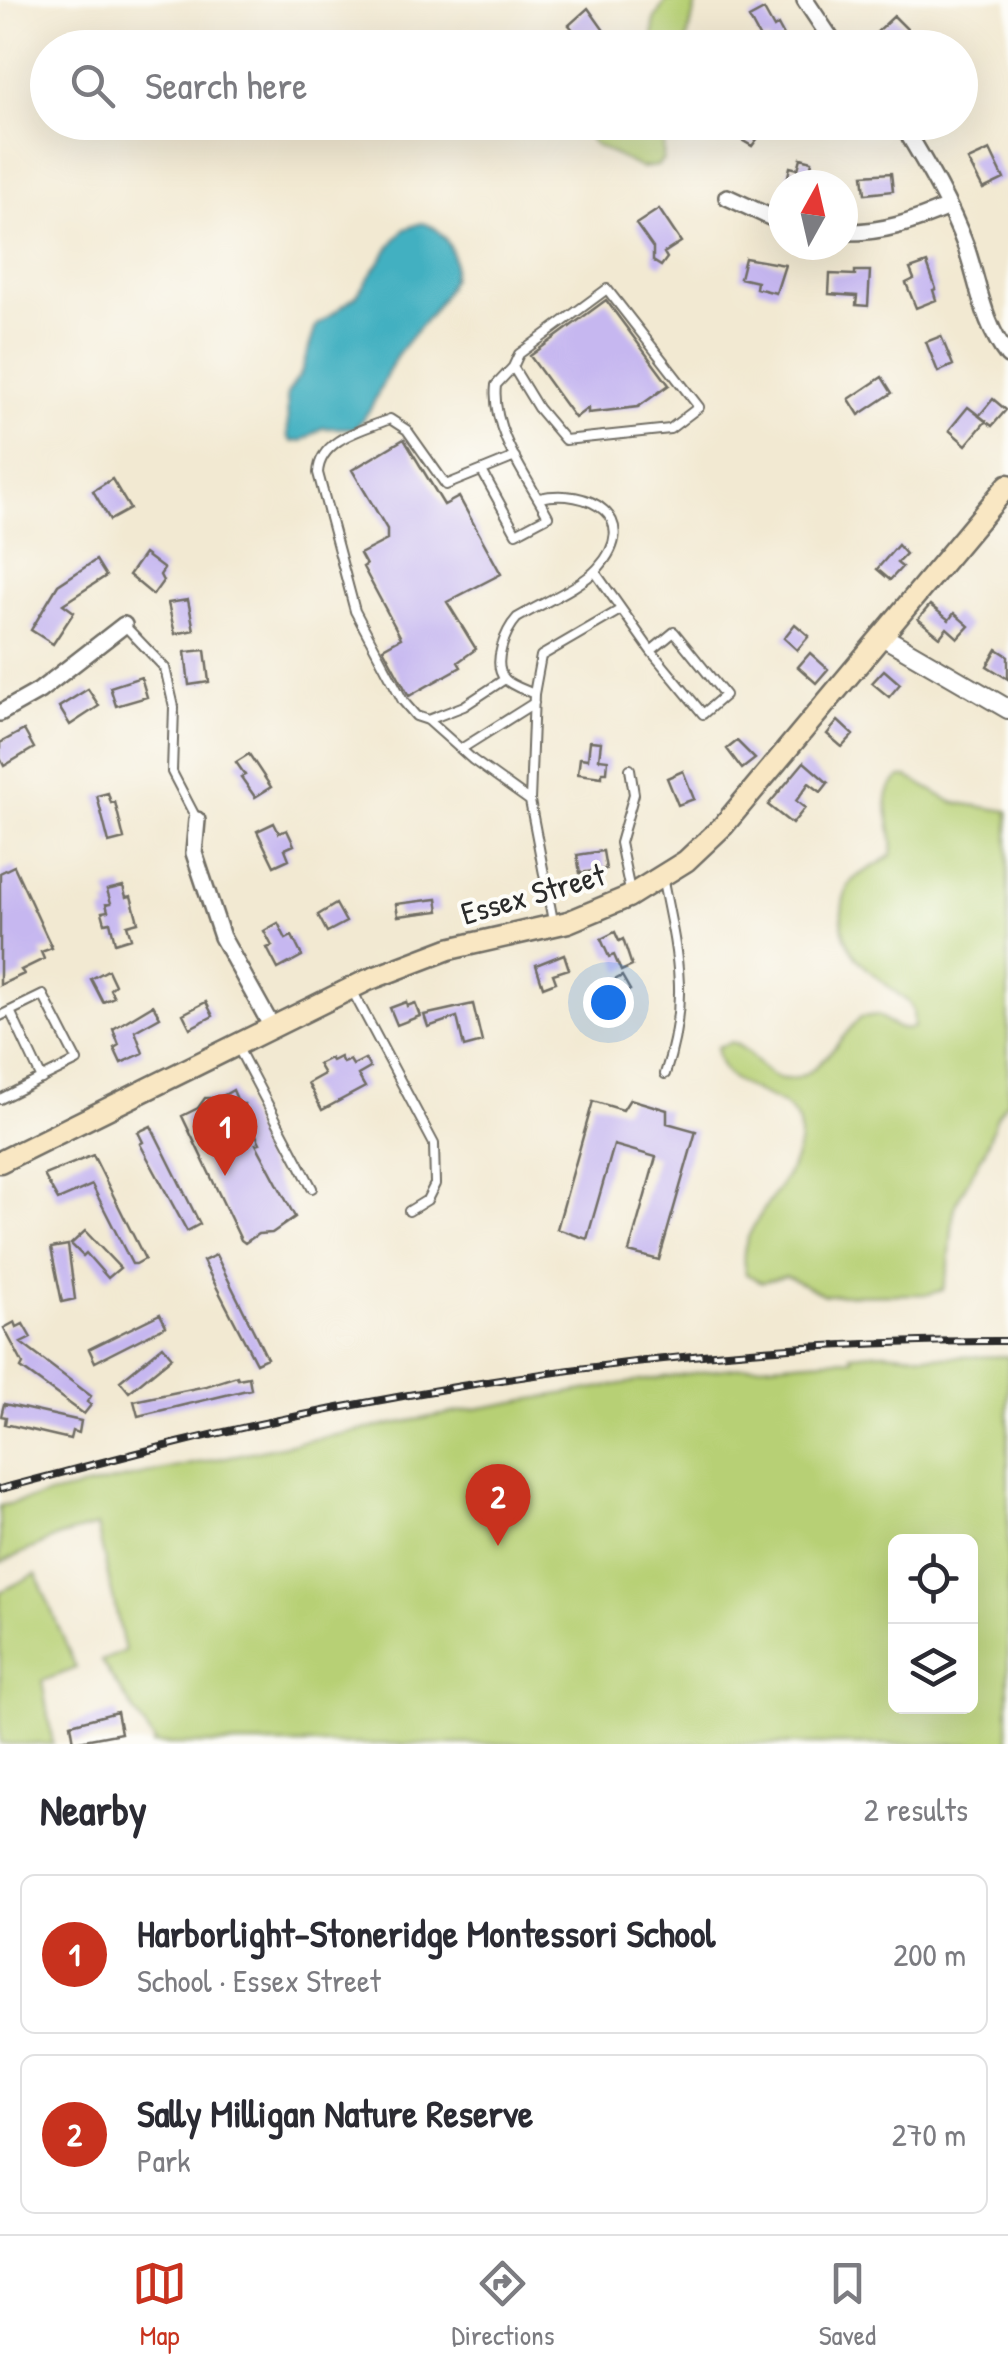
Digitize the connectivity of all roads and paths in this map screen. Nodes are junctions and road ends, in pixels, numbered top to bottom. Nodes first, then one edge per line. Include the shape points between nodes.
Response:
1 (805, 0) edge
2 (825, 30) edge
3 (911, 140) edge
4 (727, 197) dead end
5 (948, 207) junction
6 (768, 215) edge
7 (858, 232) edge
8 (1008, 356) edge
9 (512, 367) junction
10 (515, 457) junction
11 (482, 471) junction
12 (1008, 485) edge
13 (539, 498) junction
14 (594, 572) junction
15 (620, 610) junction
16 (124, 626) joint
17 (882, 636) junction
18 (651, 651) junction
19 (505, 679) junction
20 (534, 698) junction
21 (1008, 709) edge
22 (0, 713) edge
23 (428, 720) junction
24 (461, 749) junction
25 (630, 769) dead end
26 (530, 801) junction
27 (196, 820) joint
28 (662, 877) junction
29 (630, 896) junction
30 (554, 925) junction
31 (351, 988) junction
32 (10, 1012) junction
33 (0, 1016) edge
34 (272, 1027) junction
35 (236, 1045) junction
36 (665, 1074) dead end
37 (42, 1079) junction
38 (1, 1097) edge
39 (0, 1162) edge
40 (312, 1188) dead end
41 (409, 1210) dead end

1 - 2 street
3 - 5 street
4 - 6 street
5 - 7 street
5 - 8 street via 988,324
9 - 9 lane via 565,440 670,429 699,406 606,289 519,354
9 - 10 lane via 495,393
10 - 11 lane
10 - 13 lane
11 - 13 lane via 516,533 548,516
11 - 23 lane via 446,485 408,430 390,419 326,448 318,460 355,611 403,701
12 - 17 main road, Essex Street
13 - 14 lane via 580,496 598,504 611,522 614,544
14 - 15 lane
14 - 19 lane via 510,626 500,654
15 - 18 lane
15 - 20 lane via 541,656
16 - 22 street
16 - 27 lane via 165,668 174,706 172,772
17 - 21 street
17 - 28 main road, Essex Street via 723,826
18 - 18 lane via 702,714 725,695 674,632
19 - 20 lane
19 - 23 lane
20 - 24 lane
20 - 26 lane
23 - 24 lane
24 - 26 lane
25 - 29 lane via 634,794 620,843
26 - 30 lane
27 - 34 street via 194,853 222,936
28 - 29 main road, Essex Street
28 - 36 lane via 681,1003
29 - 30 main road, Essex Street
30 - 31 main road, Essex Street via 449,949
31 - 34 main road, Essex Street
31 - 41 lane via 434,1144 435,1184 427,1200
32 - 33 lane
32 - 37 lane
32 - 37 lane via 43,995 77,1062
34 - 35 main road, Essex Street
35 - 39 main road, Essex Street
35 - 40 lane
37 - 38 lane

